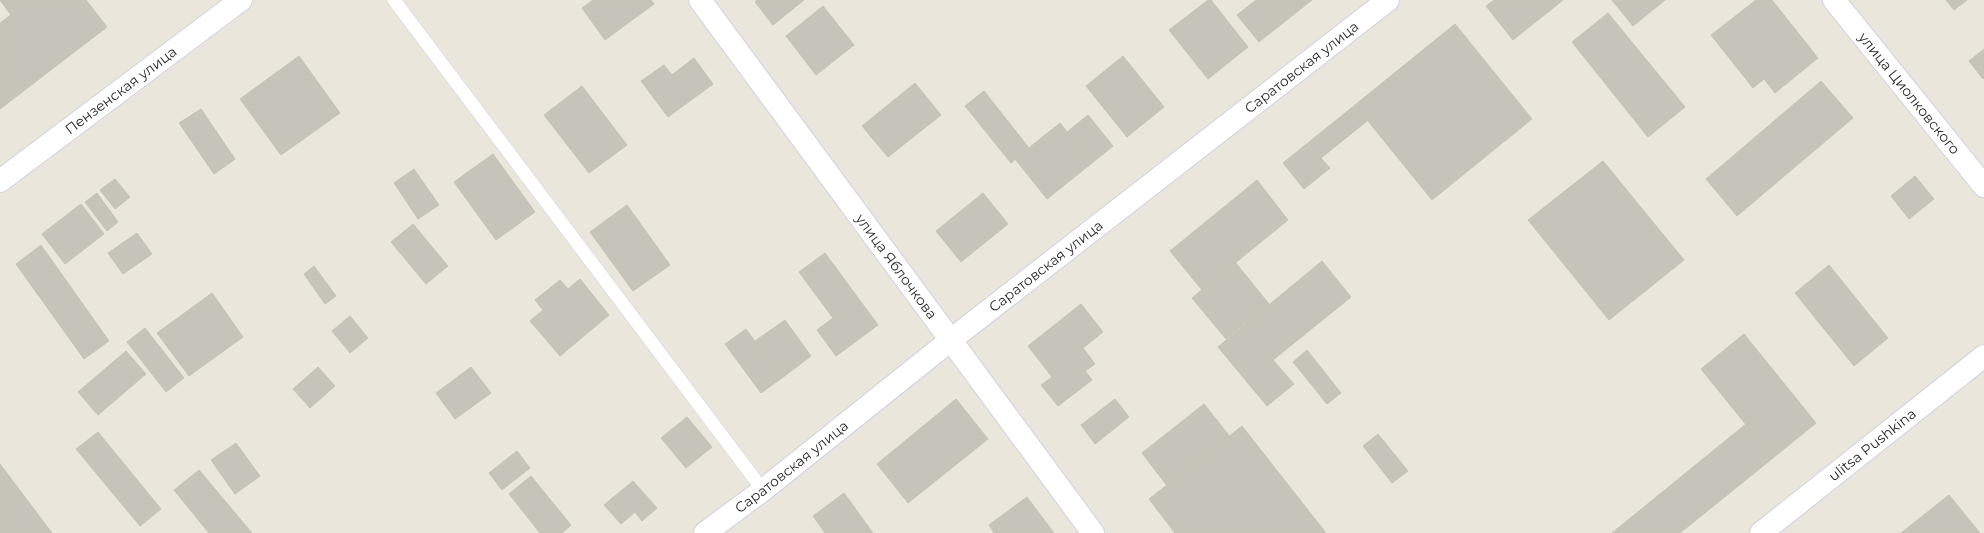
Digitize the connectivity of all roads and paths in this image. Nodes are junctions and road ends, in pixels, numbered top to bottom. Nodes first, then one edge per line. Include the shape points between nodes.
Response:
1 (241, 0) edge
2 (394, 0) edge
3 (700, 0) edge
4 (1388, 0) edge
5 (1834, 0) edge
6 (0, 181) edge
7 (1984, 186) edge
8 (952, 339) junction
9 (1984, 356) edge
10 (763, 490) junction
11 (705, 533) edge
12 (1093, 533) edge
13 (1761, 533) edge

1 - 6 street, Пензенская улица
2 - 10 lane
3 - 8 street, улица Яблочкова
4 - 8 street, Саратовская улица
5 - 7 street, улица Циолковского
8 - 10 street, Саратовская улица
8 - 12 street, улица Яблочкова
9 - 13 street, ulitsa Pushkina
10 - 11 street, Саратовская улица

